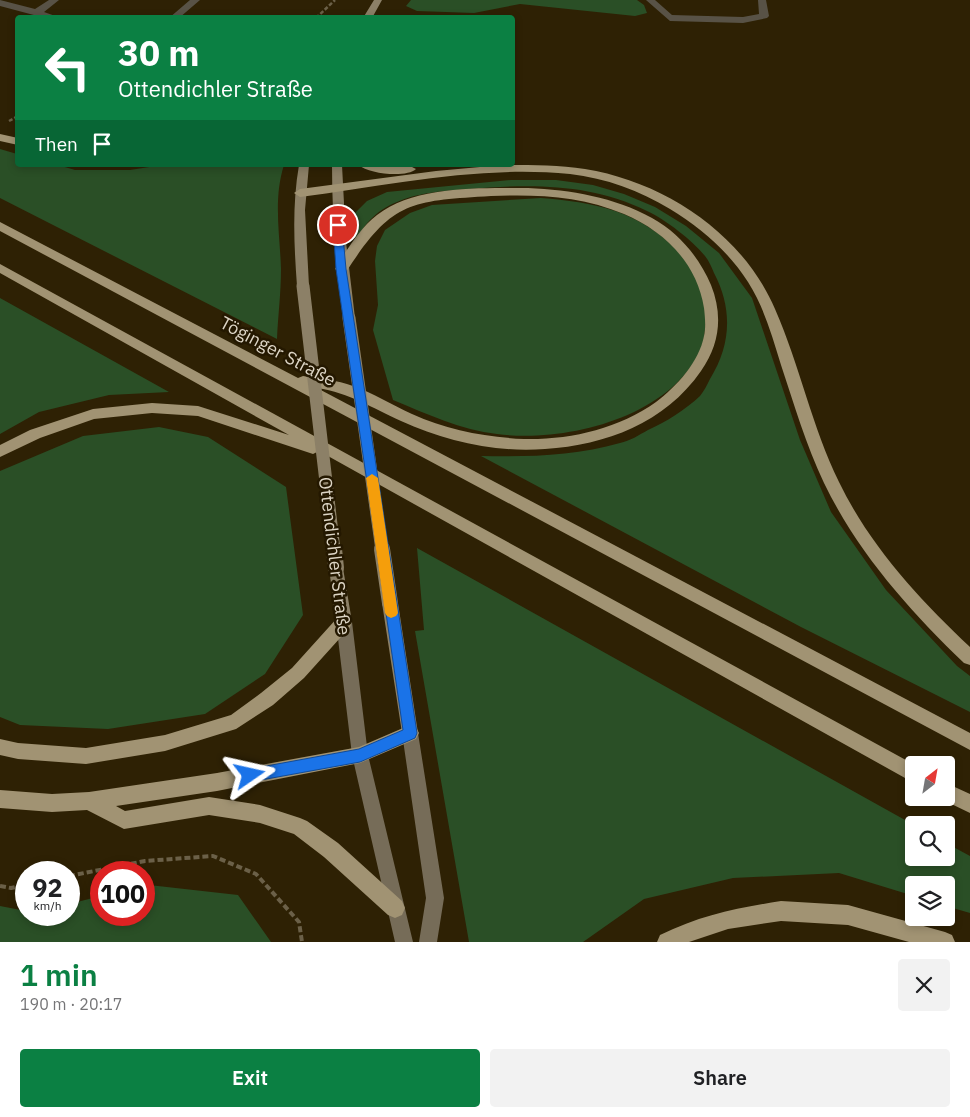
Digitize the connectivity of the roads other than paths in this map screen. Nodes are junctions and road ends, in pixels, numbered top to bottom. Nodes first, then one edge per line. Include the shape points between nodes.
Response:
1 (54, 0) edge
2 (196, 0) edge
3 (378, 0) edge
4 (650, 0) edge
5 (762, 0) edge
6 (0, 3) edge
7 (37, 12) junction
8 (47, 15) edge
9 (177, 15) edge
10 (369, 15) edge
11 (0, 137) edge
12 (15, 141) edge
13 (304, 167) edge
14 (337, 167) edge
15 (370, 167) edge
16 (458, 172) junction
17 (337, 189) junction
18 (300, 193) junction
19 (0, 226) edge
20 (0, 268) edge
21 (341, 269) junction
22 (286, 378) junction
23 (0, 451) edge
24 (344, 458) junction
25 (344, 622) junction
26 (970, 658) edge
27 (410, 733) junction
28 (970, 742) edge
29 (0, 747) edge
30 (360, 755) junction
31 (905, 769) edge
32 (955, 796) edge
33 (0, 799) edge
34 (89, 801) junction
35 (970, 804) edge
36 (395, 908) junction
37 (404, 942) edge
38 (428, 942) edge
39 (667, 942) edge
40 (945, 942) edge

1 - 7 lane
2 - 9 lane
3 - 10 main road
4 - 5 lane via 670,18 743,20 764,16
6 - 7 lane
7 - 8 lane
11 - 12 highway
13 - 18 main road, Ottendichler Straße
14 - 17 main road
15 - 16 highway via 393,171 428,168
16 - 17 highway
16 - 26 highway via 544,168 598,176 657,196 714,234 759,289 777,330 821,458 838,498 859,534 930,620
17 - 18 highway
17 - 21 main road
18 - 25 main road, Ottendichler Straße, bridge via 303,286
19 - 22 highway, Töginger Straße
20 - 24 highway
21 - 22 highway via 382,216 418,200 539,191 580,196 634,213 682,248 705,281 712,331 708,348 692,375 674,396 659,407 594,437 545,444 502,443 465,436 414,421 348,390
21 - 27 main road, bridge
22 - 28 highway, Töginger Straße
23 - 24 highway via 35,434 93,414 152,408 198,411
24 - 31 highway
25 - 29 highway via 298,673 236,721 166,743 86,756
25 - 30 main road, Ottendichler Straße
27 - 30 highway
27 - 38 main road via 434,898
30 - 34 highway via 217,782
30 - 36 main road, Ottendichler Straße
32 - 35 highway
33 - 34 highway via 52,803
34 - 36 highway via 124,820 209,806 260,814 300,827 331,850
36 - 37 main road, Ottendichler Straße
39 - 40 highway via 728,919 782,911 848,915

